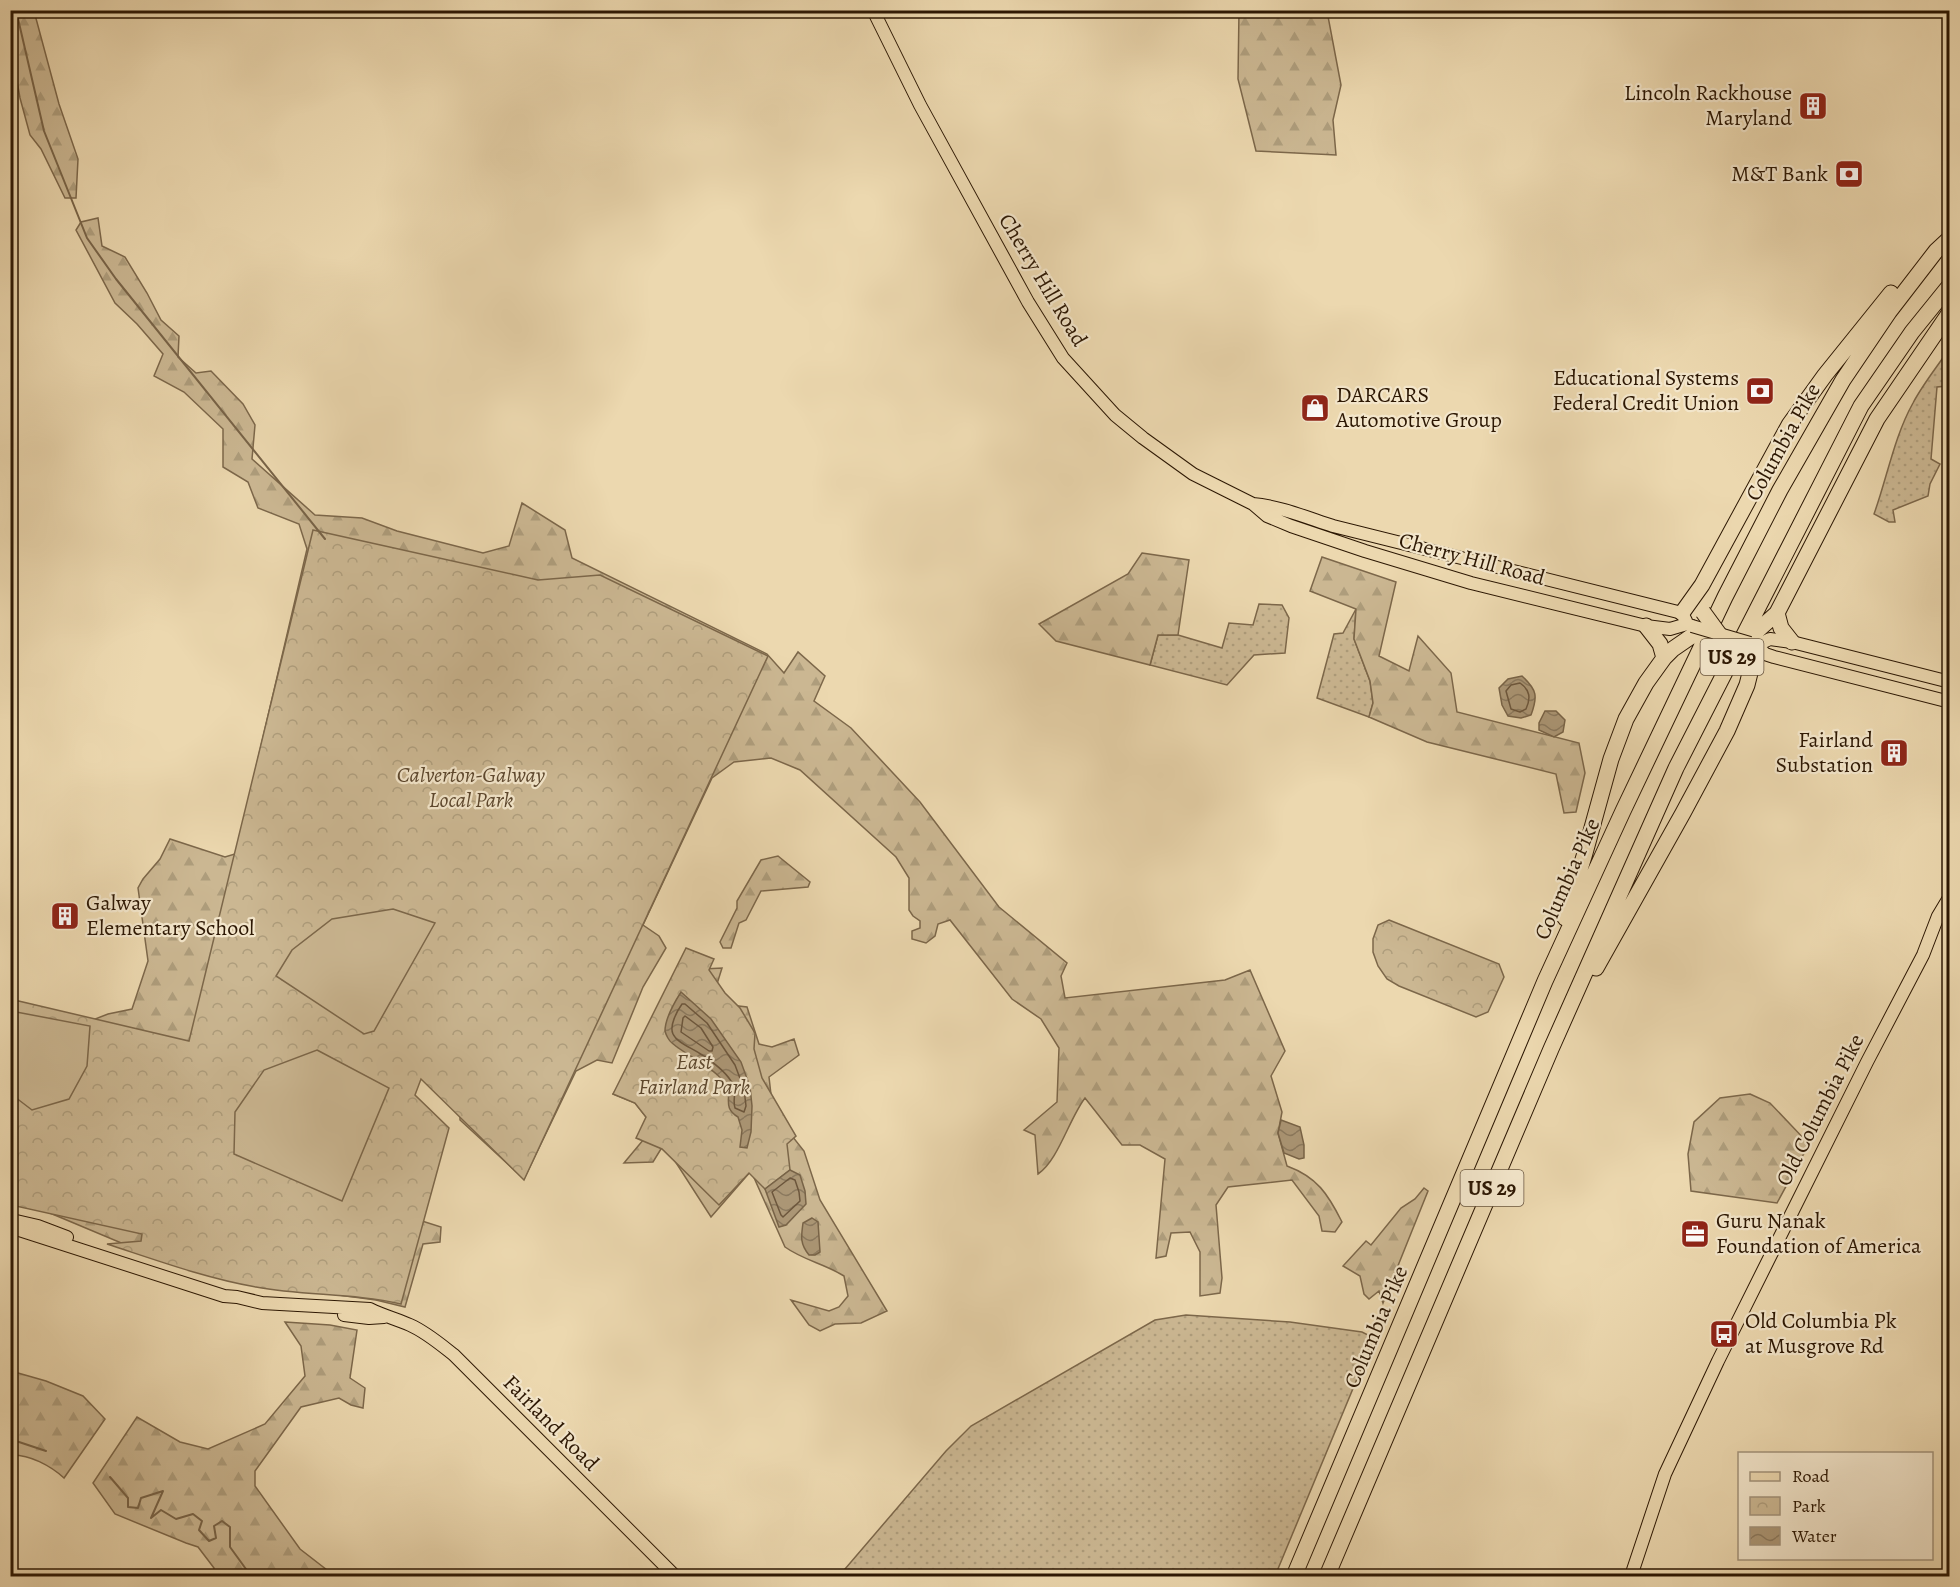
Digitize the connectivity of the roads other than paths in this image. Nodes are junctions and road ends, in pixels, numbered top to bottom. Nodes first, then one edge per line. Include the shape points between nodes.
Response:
1 (873, 10) edge
2 (1950, 238) edge
3 (1936, 251) junction
4 (1950, 285) edge
5 (1950, 312) edge
6 (1253, 504) junction
7 (1702, 585) junction
8 (1778, 613) junction
9 (1691, 623) junction
10 (1646, 626) junction
11 (1719, 634) junction
12 (1751, 641) junction
13 (1792, 642) junction
14 (1664, 658) junction
15 (1950, 682) edge
16 (1950, 702) edge
17 (1950, 896) edge
18 (1545, 981) junction
19 (1551, 1049) junction
20 (10, 1219) edge
21 (10, 1227) edge
22 (145, 1269) junction
23 (675, 1576) edge
24 (1294, 1576) edge
25 (1327, 1576) edge
26 (1631, 1576) edge

1 - 6 main road, Cherry Hill Road via 925,115 1063,358 1115,415 1143,438 1193,474
2 - 3 highway, Columbia Pike / US 29
3 - 7 highway via 1899,284 1808,396
3 - 18 highway, Columbia Pike / US 29 via 1849,371 1780,490 1667,716
4 - 19 highway, US 29 via 1893,358 1844,437 1676,768
5 - 8 highway via 1877,419
6 - 9 main road, Cherry Hill Road via 1270,505
6 - 10 main road, Cherry Hill Road via 1267,516 1384,557
7 - 9 highway
7 - 11 highway, bridge via 1703,612
8 - 12 highway
8 - 13 highway via 1781,628
9 - 10 main road, Cherry Hill Road via 1670,629
9 - 11 main road, Cherry Hill Road, bridge
9 - 14 highway via 1685,640
10 - 14 highway via 1660,644
11 - 12 main road, Cherry Hill Road, bridge
12 - 13 main road
12 - 16 main road via 1774,657
12 - 19 highway via 1747,685 1727,731
13 - 15 main road
14 - 18 highway via 1636,700 1618,739
17 - 26 main road, Old Columbia Pike via 1718,1361 1665,1474
18 - 24 highway, Columbia Pike / US 29
19 - 25 highway, US 29
20 - 22 main road, Fairland Road via 137,1262
21 - 22 main road, Fairland Road
22 - 23 main road, Fairland Road via 256,1310 385,1317 411,1325 454,1354

